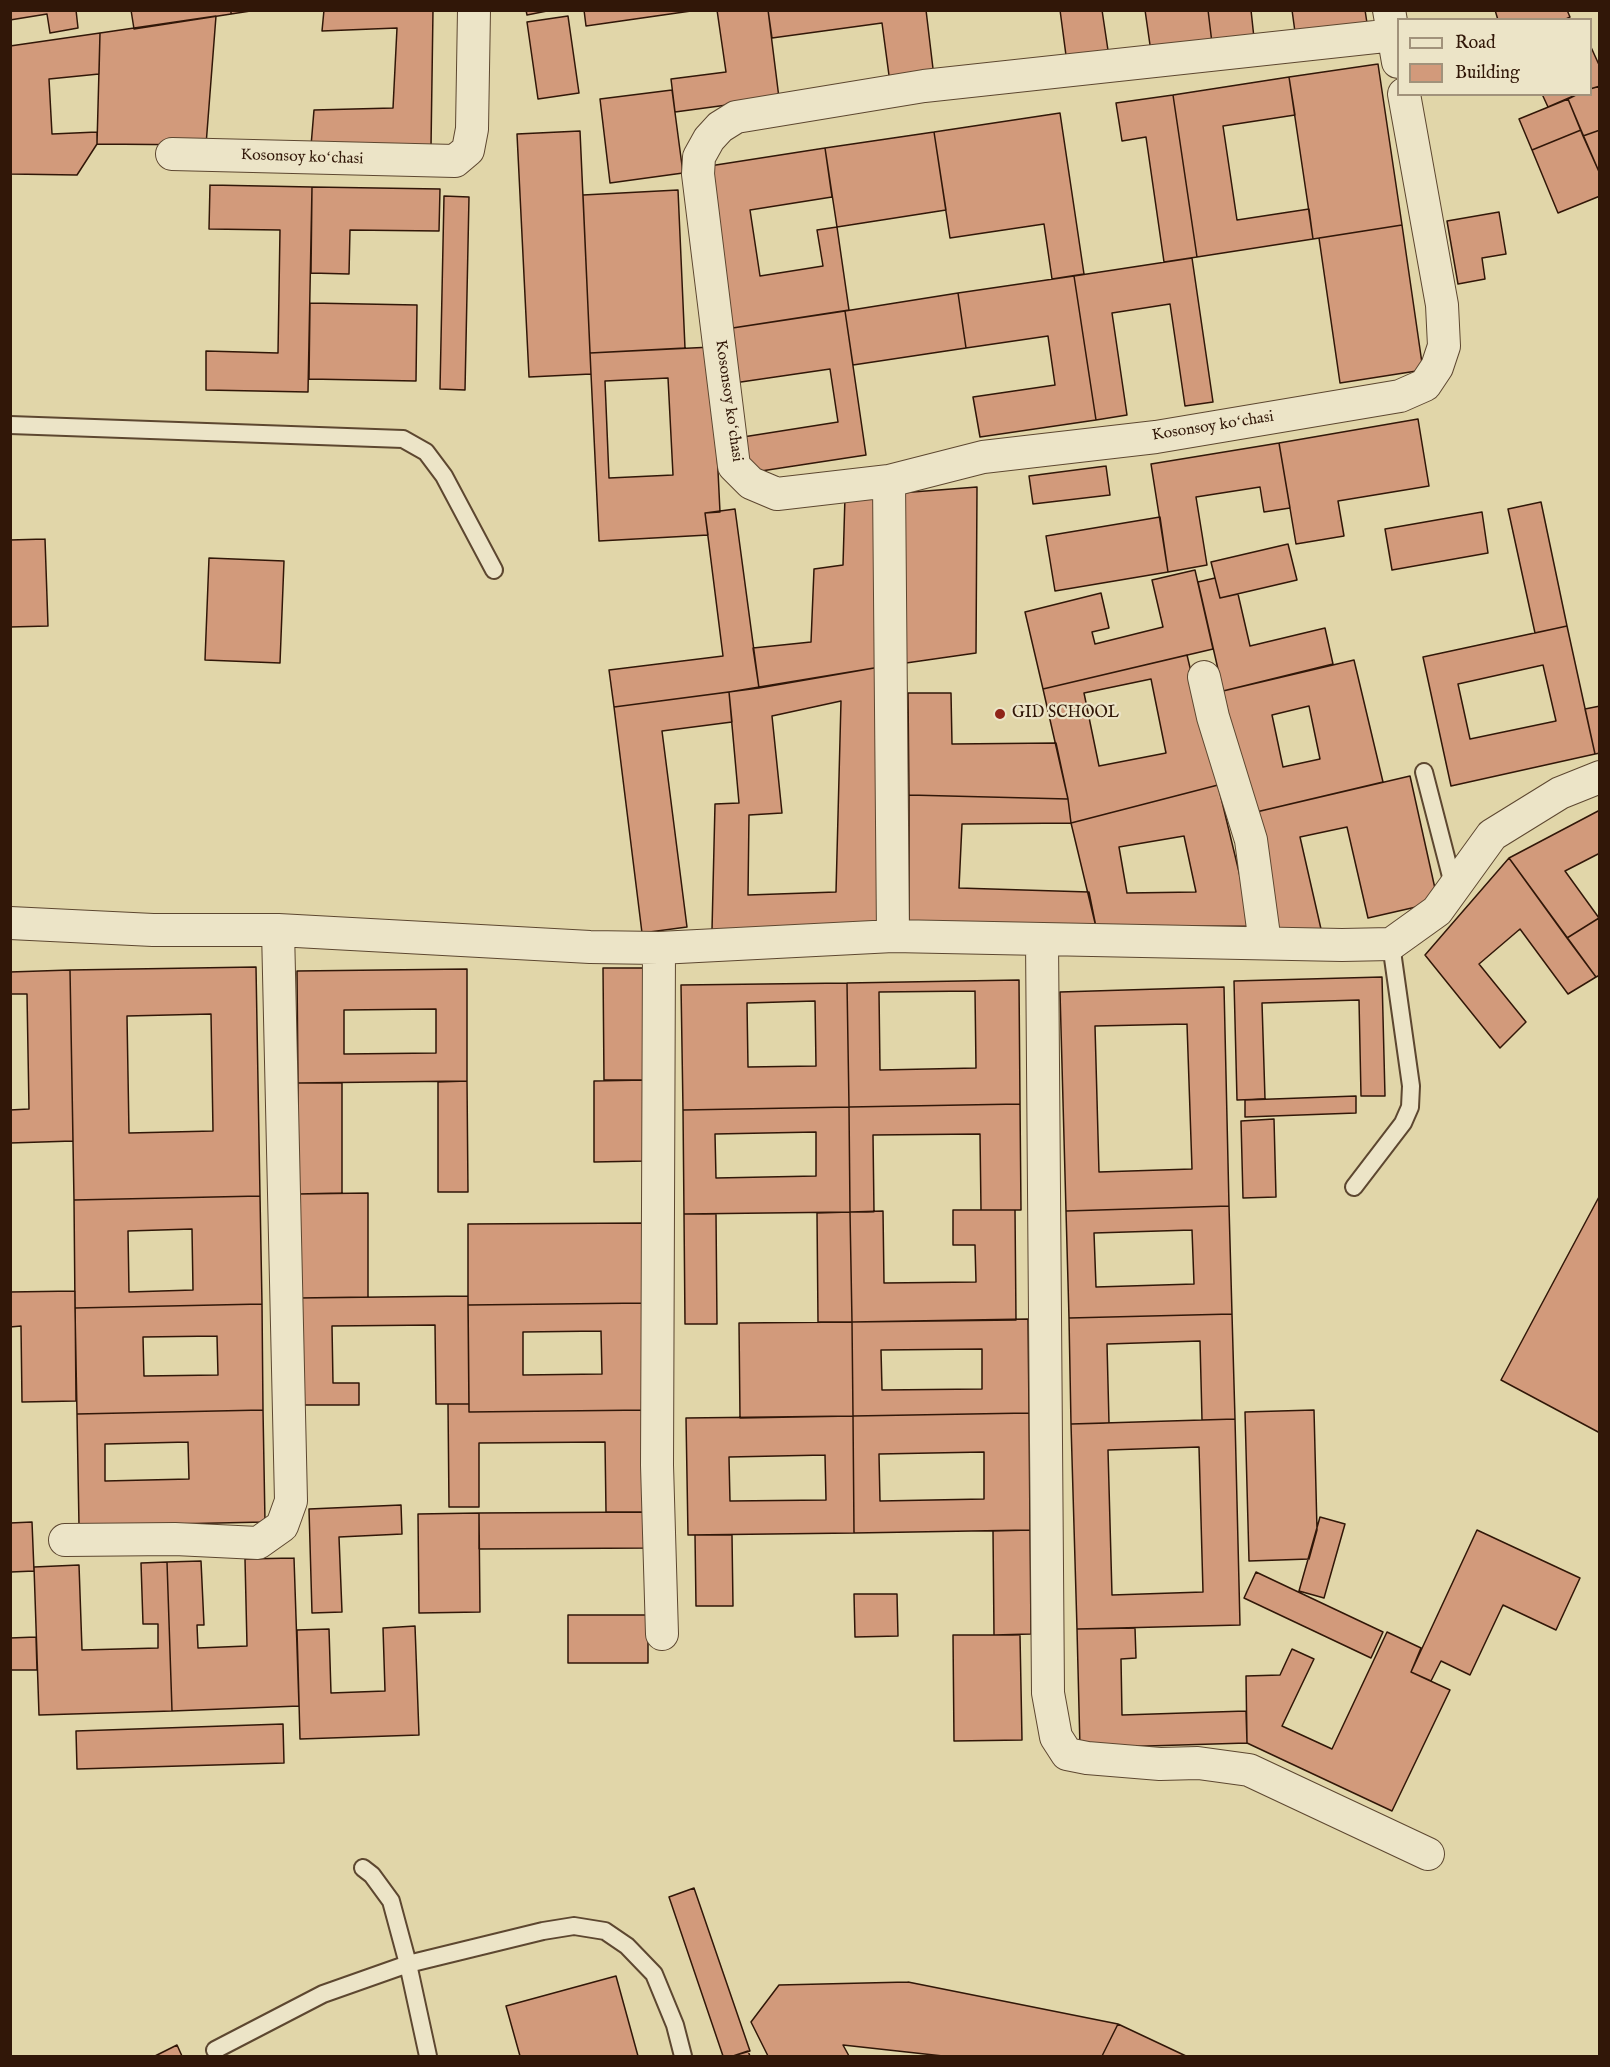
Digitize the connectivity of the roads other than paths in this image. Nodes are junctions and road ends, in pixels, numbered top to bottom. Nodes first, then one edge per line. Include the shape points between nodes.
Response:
1 (474, 10) edge
2 (1394, 36) edge
3 (1404, 96) edge
4 (172, 154) dead end
5 (10, 425) edge
6 (889, 481) junction
7 (494, 570) dead end
8 (1204, 677) dead end
9 (1424, 772) dead end
10 (1599, 777) edge
11 (1454, 889) junction
12 (10, 923) edge
13 (278, 930) junction
14 (893, 936) junction
15 (1042, 939) junction
16 (1265, 943) junction
17 (1391, 944) junction
18 (659, 948) junction
19 (1354, 1187) dead end
20 (65, 1540) dead end
21 (662, 1634) dead end
22 (1428, 1854) dead end
23 (363, 1868) dead end
24 (408, 1964) junction
25 (215, 2050) dead end
26 (428, 2056) edge
27 (683, 2056) edge

1 - 4 street, Kosonsoy koʻchasi via 472,129 468,150 455,161
2 - 6 street, Kosonsoy koʻchasi via 924,86 736,117 720,127 699,157 698,174 734,466 751,483 777,494
3 - 6 street, Kosonsoy koʻchasi via 1442,305 1444,346 1425,385 1400,396 1156,437 983,458
5 - 7 lane via 403,439 426,452 444,476
6 - 14 street
8 - 16 street via 1251,840
9 - 11 lane
10 - 11 street via 1560,793 1491,835
11 - 17 street via 1437,911
12 - 13 street via 153,930
13 - 18 street
13 - 20 street via 291,1501 282,1526 258,1543
14 - 15 street
14 - 18 street
15 - 16 street
15 - 22 street via 1047,1638 1048,1692 1056,1737 1067,1754 1088,1758 1198,1763 1249,1770
16 - 17 street
17 - 19 lane via 1411,1086 1410,1107 1404,1123
18 - 21 street via 657,1465
23 - 24 lane via 391,1901
24 - 25 lane via 323,1994
24 - 26 lane
24 - 27 lane via 543,1931 574,1926 605,1930 654,1974

